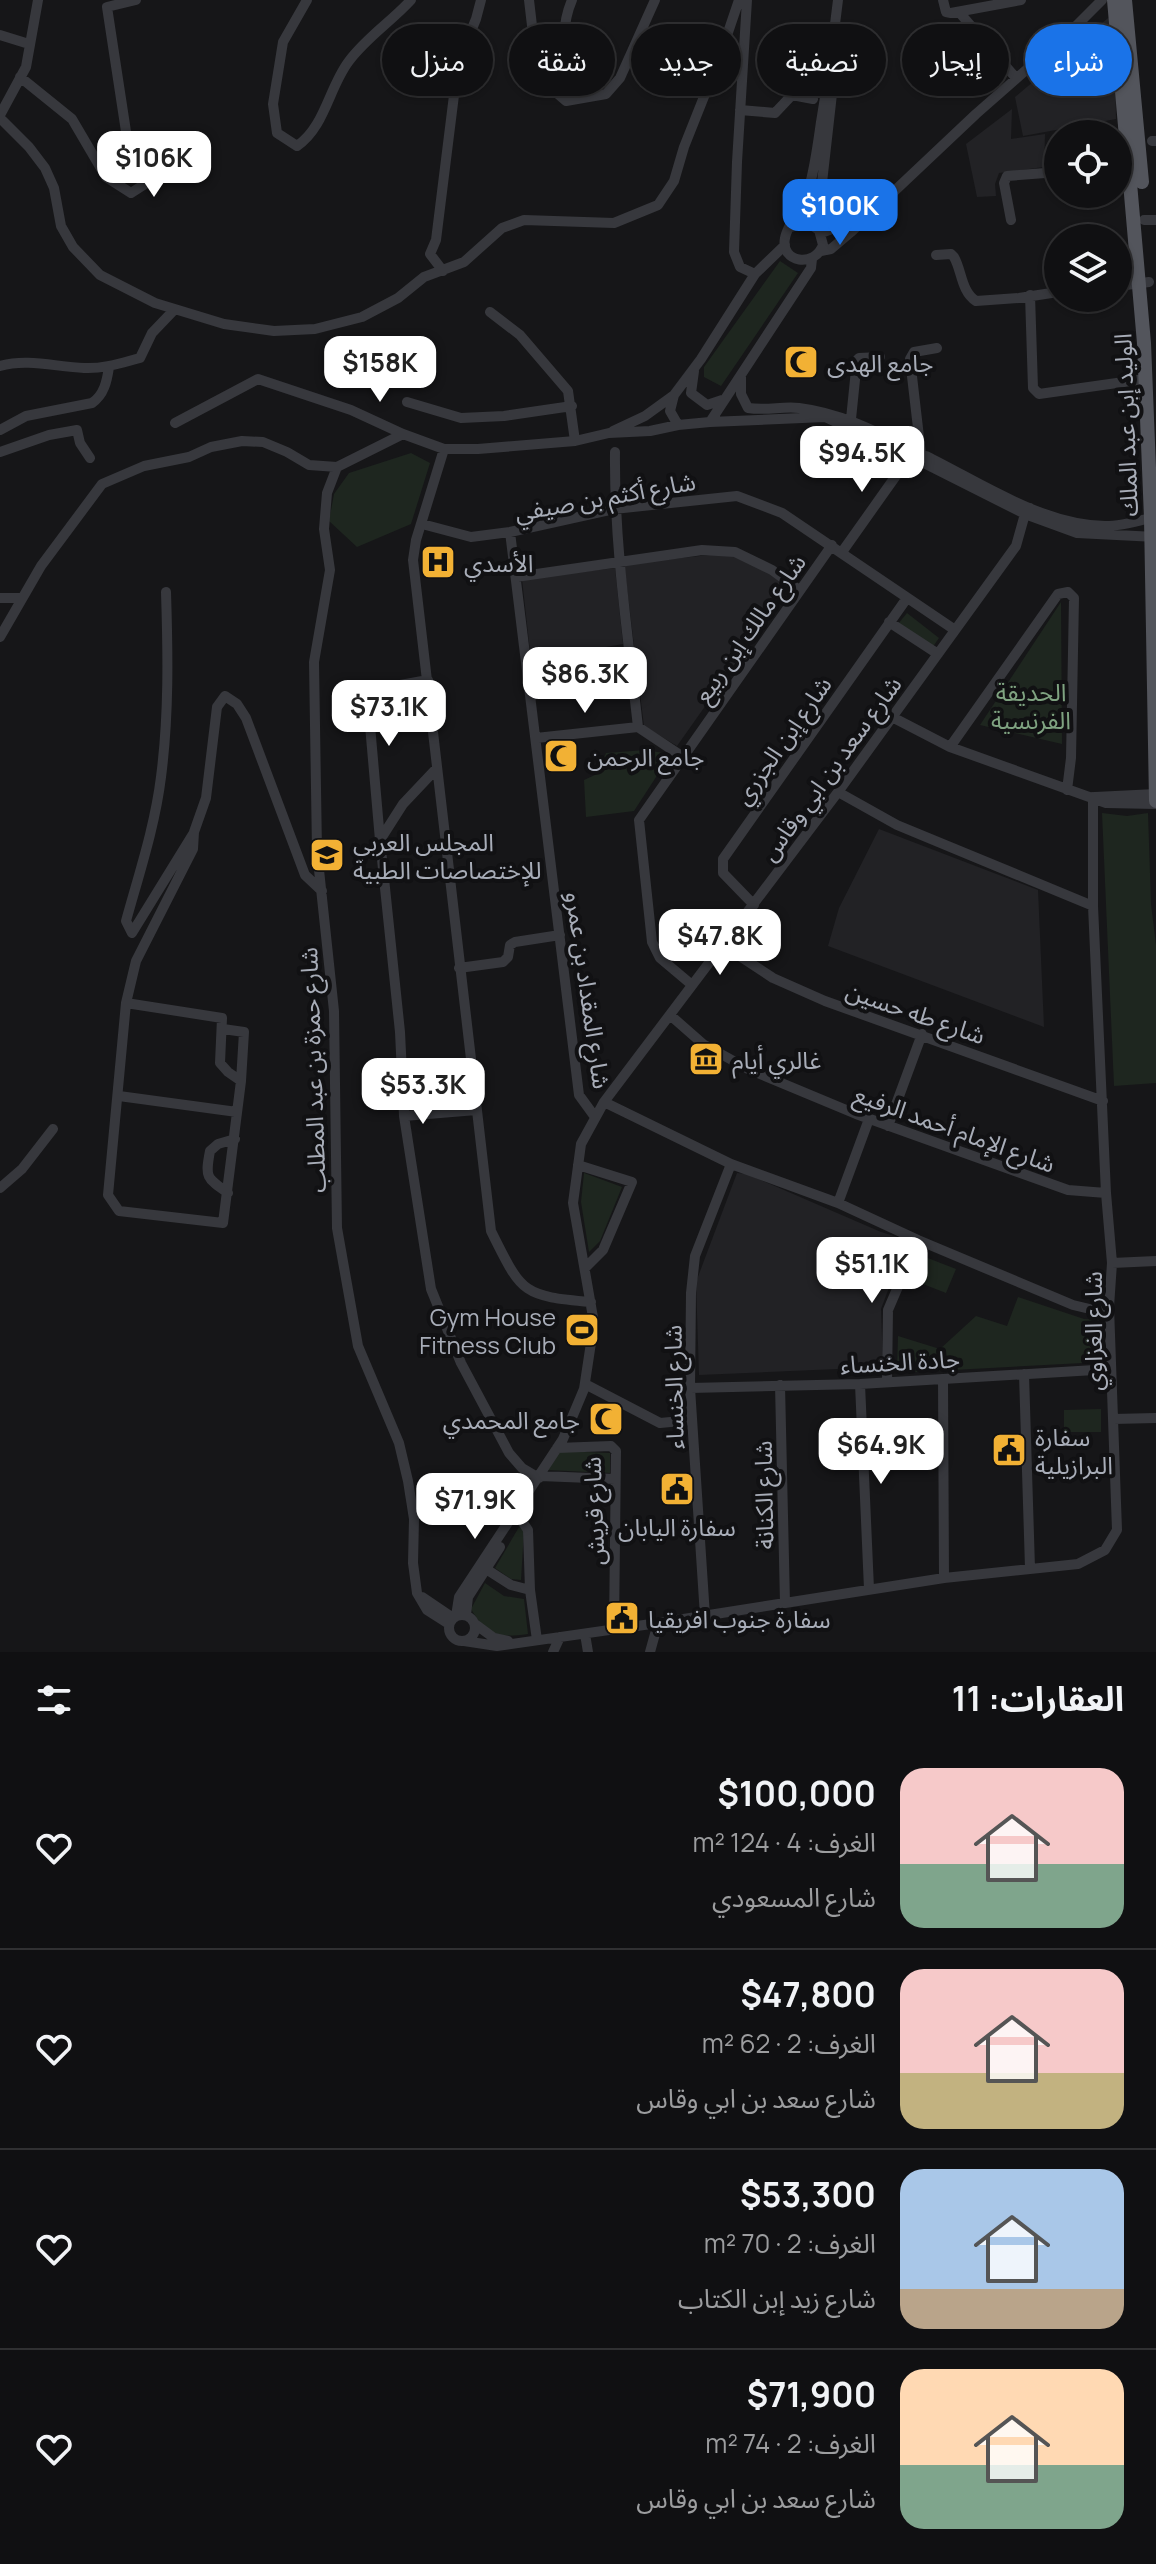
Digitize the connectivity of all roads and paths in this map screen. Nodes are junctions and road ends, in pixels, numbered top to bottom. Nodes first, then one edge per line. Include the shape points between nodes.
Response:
1 (38, 0) edge
2 (136, 0) edge
3 (307, 0) edge
4 (411, 0) edge
5 (481, 0) edge
6 (529, 0) edge
7 (572, 0) edge
8 (655, 0) edge
9 (739, 0) edge
10 (747, 0) edge
11 (838, 0) edge
12 (845, 0) edge
13 (943, 0) edge
14 (1021, 0) edge
15 (1116, 1) edge
16 (106, 4) edge
17 (959, 12) junction
18 (0, 35) edge
19 (29, 44) junction
20 (20, 77) junction
21 (1016, 78) junction
22 (813, 99) dead end
23 (566, 101) junction
24 (740, 110) junction
25 (0, 117) edge
26 (1122, 120) edge
27 (1044, 173) edge
28 (1131, 208) edge
29 (865, 217) junction
30 (1011, 220) dead end
31 (1150, 220) edge
32 (791, 227) junction
33 (819, 230) junction
34 (785, 245) junction
35 (821, 251) junction
36 (936, 255) dead end
37 (812, 259) junction
38 (443, 271) junction
39 (755, 274) junction
40 (1144, 282) junction
41 (1132, 284) edge
42 (1044, 294) edge
43 (1030, 295) junction
44 (174, 310) junction
45 (490, 312) dead end
46 (937, 348) dead end
47 (880, 357) dead end
48 (0, 366) edge
49 (109, 367) junction
50 (694, 369) junction
51 (741, 375) junction
52 (1145, 379) junction
53 (674, 395) junction
54 (722, 400) junction
55 (407, 402) dead end
56 (572, 406) junction
57 (851, 419) junction
58 (710, 422) junction
59 (175, 423) dead end
60 (678, 425) junction
61 (1156, 425) edge
62 (0, 430) edge
63 (609, 433) junction
64 (403, 434) junction
65 (575, 441) junction
66 (444, 449) junction
67 (0, 452) edge
68 (615, 452) dead end
69 (916, 455) junction
70 (90, 458) dead end
71 (337, 467) junction
72 (614, 509) junction
73 (1027, 511) junction
74 (1153, 517) edge
75 (422, 524) junction
76 (510, 532) junction
77 (1153, 537) edge
78 (832, 545) junction
79 (842, 552) junction
80 (619, 561) junction
81 (516, 577) junction
82 (799, 590) junction
83 (166, 592) dead end
84 (0, 598) edge
85 (21, 598) junction
86 (907, 598) junction
87 (889, 622) junction
88 (955, 630) junction
89 (0, 637) edge
90 (938, 654) junction
91 (428, 680) junction
92 (892, 717) junction
93 (638, 727) junction
94 (536, 738) junction
95 (950, 747) junction
96 (683, 757) junction
97 (437, 768) junction
98 (1067, 790) junction
99 (838, 792) junction
100 (1156, 794) edge
101 (1093, 797) junction
102 (1156, 802) edge
103 (194, 832) junction
104 (380, 840) junction
105 (322, 891) junction
106 (754, 905) junction
107 (1093, 906) junction
108 (560, 935) junction
109 (723, 945) junction
110 (459, 968) junction
111 (692, 985) junction
112 (126, 1003) junction
113 (670, 1015) junction
114 (223, 1029) junction
115 (922, 1034) junction
116 (241, 1081) junction
117 (119, 1096) junction
118 (1103, 1101) junction
119 (604, 1102) junction
120 (476, 1110) junction
121 (237, 1112) junction
122 (404, 1116) junction
123 (595, 1117) junction
124 (869, 1119) junction
125 (888, 1126) junction
126 (53, 1129) dead end
127 (235, 1139) junction
128 (731, 1164) junction
129 (578, 1165) junction
130 (0, 1188) edge
131 (228, 1193) junction
132 (1106, 1193) junction
133 (838, 1203) junction
134 (918, 1240) junction
135 (1156, 1261) edge
136 (1112, 1263) junction
137 (585, 1268) junction
138 (591, 1302) junction
139 (1109, 1307) junction
140 (1111, 1369) junction
141 (1024, 1374) junction
142 (943, 1379) junction
143 (887, 1382) junction
144 (585, 1384) junction
145 (860, 1384) junction
146 (780, 1385) junction
147 (690, 1388) junction
148 (1156, 1418) edge
149 (1113, 1419) junction
150 (692, 1420) junction
151 (557, 1448) junction
152 (539, 1478) junction
153 (615, 1479) junction
154 (519, 1517) junction
155 (1030, 1568) junction
156 (486, 1569) junction
157 (944, 1578) junction
158 (869, 1589) junction
159 (530, 1590) junction
160 (785, 1603) junction
161 (705, 1616) junction
162 (456, 1618) junction
163 (658, 1623) junction
164 (475, 1624) junction
165 (614, 1629) junction
166 (585, 1634) junction
167 (560, 1637) junction
168 (537, 1640) junction
169 (464, 1641) junction
170 (514, 1643) junction
171 (553, 1652) edge
172 (588, 1652) edge
173 (650, 1652) edge

1 - 19 street
2 - 16 street
3 - 4 street via 283,42 273,104 277,133 297,146 315,127 348,62
5 - 38 street via 458,63 430,254
6 - 23 street via 538,77
7 - 23 street via 563,32
8 - 23 street via 620,78 606,94
9 - 38 street via 674,181 658,205 614,223 524,220 502,228 464,262
10 - 24 street
11 - 32 street via 809,189
12 - 33 street
13 - 17 street via 946,12
14 - 17 street
15 - 21 street via 1075,27
15 - 26 main road, الوليد إبن عبد الملك
15 - 31 main road, الوليد إبن عبد الملك
16 - 20 street via 127,138 145,184 131,193 106,177 72,119
17 - 21 street
18 - 19 street
19 - 20 street
20 - 25 street
21 - 29 street
22 - 24 street via 792,95 775,113
24 - 39 street via 734,252 740,267
25 - 44 street via 45,168 61,226 73,247 100,275
27 - 30 street via 1007,176
28 - 40 main road, الوليد إبن عبد الملك
29 - 33 street
29 - 35 street via 831,249
31 - 40 main road, الوليد إبن عبد الملك
32 - 33 street via 807,222
32 - 34 street
33 - 35 street
34 - 37 street via 795,259
34 - 39 street
35 - 37 street
36 - 43 street via 954,257 976,301
37 - 51 street
38 - 44 street via 424,277 362,317 315,329 274,331
39 - 50 street
40 - 41 street
40 - 52 main road, الوليد إبن عبد الملك
40 - 61 main road, الوليد إبن عبد الملك
42 - 43 street
43 - 52 street via 1035,392
44 - 49 street via 152,333 140,358
45 - 56 street via 520,335 568,391
46 - 69 street via 914,352 910,359
47 - 57 street via 857,360
48 - 49 street
49 - 62 street via 104,389 92,403 26,416
50 - 53 street
50 - 54 street via 691,393 707,405
51 - 54 street
51 - 57 street via 748,408 796,407
52 - 74 main road, الوليد إبن عبد الملك
53 - 60 street via 670,411
53 - 63 street
54 - 58 street
55 - 56 street via 461,418
56 - 65 street
57 - 69 street
58 - 60 street
58 - 69 street via 825,417
59 - 64 street via 258,379
60 - 63 street
63 - 65 street
64 - 66 street
64 - 71 street
65 - 66 street
66 - 75 street
67 - 70 street via 77,430
68 - 72 street
69 - 73 street
69 - 79 street
71 - 85 street via 309,465 263,442 242,441 121,475 102,484
71 - 105 street, شارع حمزة بن عبد المطلب via 327,493 324,529 330,570 314,662
72 - 76 street, شارع أكثم بن صيفي
72 - 78 street, شارع أكثم بن صيفي via 737,496 782,513
72 - 80 street
73 - 74 street via 1105,526
73 - 77 street via 1077,533
73 - 88 street, شارع سعد بن ابي وقاس via 1016,546
74 - 77 main road, الوليد إبن عبد الملك
75 - 76 street, شارع أكثم بن صيفي via 471,537
75 - 91 street via 413,560
76 - 81 street, شارع المقداد بن عمرو
77 - 100 main road, الوليد إبن عبد الملك
78 - 79 street, شارع أكثم بن صيفي
78 - 82 street, شارع مالك إبن ربيع
79 - 86 street, شارع أكثم بن صيفي
80 - 81 street
80 - 82 street via 702,550 735,552
80 - 93 street
81 - 94 street, شارع المقداد بن عمرو
82 - 96 street, شارع مالك إبن ربيع
83 - 103 street via 169,676 161,778 126,921 132,933
84 - 85 street
85 - 89 street
86 - 87 street, شارع إبن الجزري
86 - 88 street, شارع أكثم بن صيفي
87 - 90 street
87 - 106 street, شارع إبن الجزري via 723,859 723,873
88 - 90 street, شارع سعد بن ابي وقاس
90 - 92 street, شارع سعد بن ابي وقاس
91 - 97 street
91 - 104 street via 367,691
92 - 95 street
92 - 99 street, شارع سعد بن ابي وقاس
93 - 94 street
93 - 96 street
94 - 108 street, شارع المقداد بن عمرو
95 - 98 street
95 - 98 street via 1058,594 1068,592 1074,598
96 - 111 street, شارع مالك إبن ربيع via 639,820 652,942 660,958
97 - 104 street via 403,804
97 - 110 street
98 - 101 street
99 - 106 street, شارع سعد بن ابي وقاس
99 - 107 street via 897,825
100 - 101 street
100 - 102 main road, الوليد إبن عبد الملك
101 - 102 street via 1111,804
101 - 107 street, شارع الغزاوي
103 - 105 street via 206,798 217,707 225,696 246,718 305,875
103 - 112 street via 193,849 136,961
104 - 122 street
105 - 162 street, شارع حمزة بن عبد المطلب via 334,1011 337,1228 358,1346 399,1443 414,1519 417,1593 427,1610
106 - 109 street, شارع سعد بن ابي وقاس
107 - 118 street, شارع الغزاوي
108 - 110 street via 512,943 503,962
108 - 123 street, شارع المقداد بن عمرو via 579,1095
109 - 111 street, شارع سعد بن ابي وقاس
109 - 115 street, شارع طه حسين via 773,978
110 - 120 street
111 - 113 street, شارع سعد بن ابي وقاس
112 - 114 street via 222,1018
112 - 117 street
113 - 119 street, شارع سعد بن ابي وقاس
113 - 124 street, شارع الإمام أحمد الرفيع via 703,1044 748,1069
114 - 116 street via 220,1063
114 - 116 street via 244,1032
115 - 118 street, شارع طه حسين
115 - 125 street
116 - 121 street
117 - 121 street
117 - 131 street via 108,1195 119,1211 223,1223
118 - 132 street, شارع الغزاوي
119 - 123 street, شارع سعد بن ابي وقاس
119 - 128 street
120 - 122 street
120 - 138 street via 491,1231 513,1276 532,1293
121 - 127 street
122 - 152 street via 431,1289 461,1363 509,1453
123 - 129 street, شارع سعد بن ابي وقاس via 581,1144
124 - 125 street, شارع الإمام أحمد الرفيع
124 - 133 street
125 - 132 street, شارع الإمام أحمد الرفيع via 1068,1190
126 - 130 street
127 - 131 street
127 - 131 street via 210,1151 206,1171 210,1181
128 - 133 street
128 - 147 street, شارع الخنساء via 695,1256
129 - 137 street, شارع سعد بن ابي وقاس via 573,1203
129 - 137 street via 632,1182 603,1250
132 - 136 street, شارع الغزاوي
133 - 134 street
134 - 139 street via 1073,1305
134 - 143 street via 888,1310
135 - 136 street
136 - 139 street, شارع الغزاوي
137 - 138 street, شارع سعد بن ابي وقاس
138 - 144 street, شارع سعد بن ابي وقاس via 594,1323
139 - 140 street, شارع الغزاوي
140 - 141 street, جادة الخنساء
140 - 149 street, شارع الغزاوي
141 - 142 street, جادة الخنساء
141 - 155 street
142 - 143 street, جادة الخنساء
142 - 157 street
143 - 145 street, جادة الخنساء
144 - 150 street via 660,1423
144 - 151 street, شارع سعد بن ابي وقاس
145 - 146 street, جادة الخنساء
145 - 158 street
146 - 147 street, جادة الخنساء
146 - 160 street, شارع الكنانة
147 - 150 street, شارع الخنساء
148 - 149 street
149 - 155 street, شارع الغزاوي via 1117,1530 1105,1550 1078,1564
150 - 161 street, شارع الخنساء
151 - 152 street, شارع سعد بن ابي وقاس
151 - 153 street, شارع قريش via 614,1447
152 - 153 street
152 - 154 street, شارع سعد بن ابي وقاس
152 - 162 street, شارع سعد بن ابي وقاس via 459,1597
153 - 165 street, شارع قريش
154 - 156 street, شارع سعد بن ابي وقاس
154 - 159 street via 528,1530
155 - 157 street, شارع الغزاوي
156 - 159 street
156 - 162 street, شارع سعد بن ابي وقاس
157 - 158 street, شارع الغزاوي
158 - 160 street, شارع الغزاوي
159 - 168 street
160 - 161 street, شارع الغزاوي
161 - 163 street, شارع الغزاوي
162 - 164 street
162 - 169 street via 451,1635
163 - 165 street, شارع الغزاوي
163 - 173 street
164 - 169 street via 474,1635
164 - 170 street via 494,1638
165 - 166 street, شارع الغزاوي
166 - 167 street, شارع الغزاوي
166 - 172 street
167 - 168 street, شارع الغزاوي
167 - 171 street
168 - 170 street, شارع الغزاوي
169 - 170 street, شارع الغزاوي

